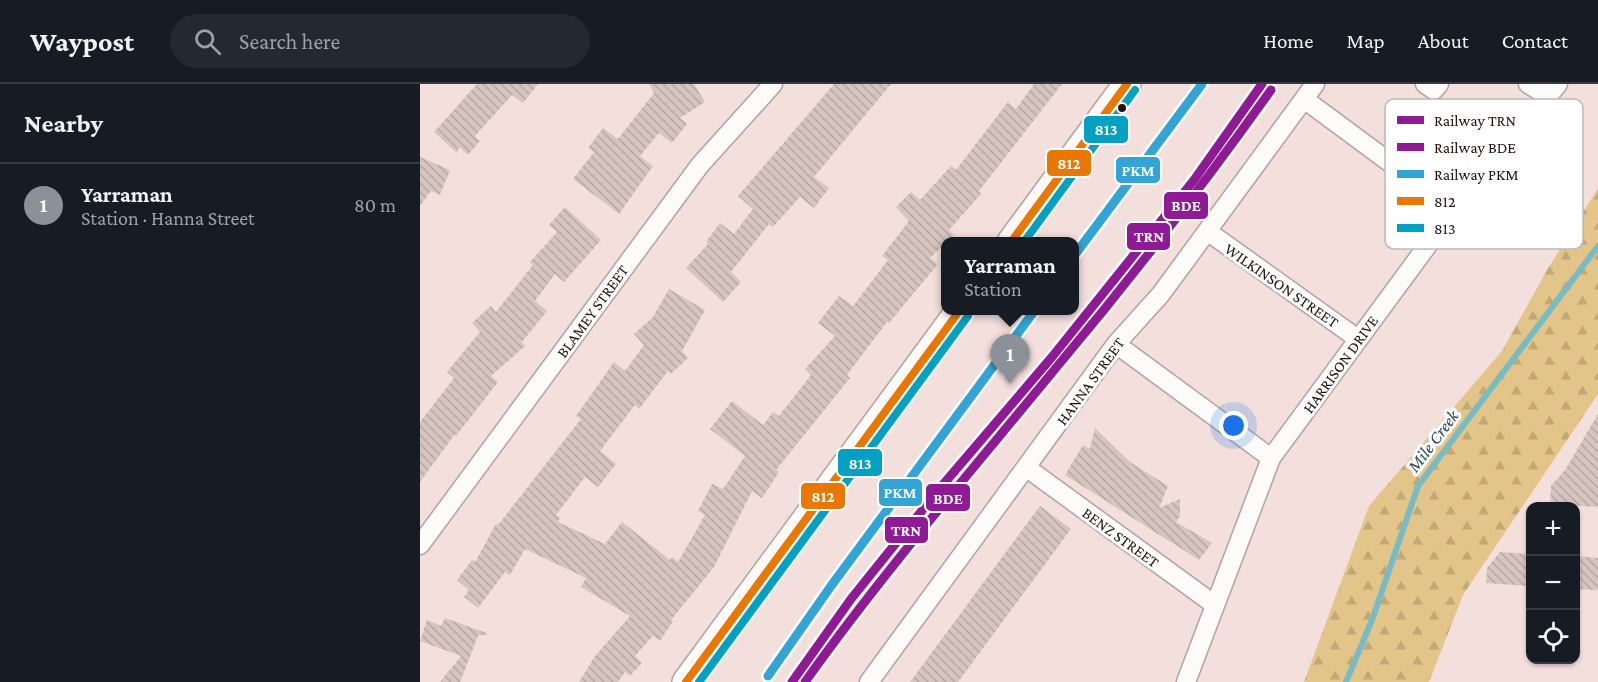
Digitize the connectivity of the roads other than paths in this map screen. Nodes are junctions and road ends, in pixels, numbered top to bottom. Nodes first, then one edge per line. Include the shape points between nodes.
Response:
1 (773, 84) edge
2 (1127, 84) edge
3 (1425, 84) edge
4 (1439, 84) edge
5 (1528, 84) edge
6 (1553, 90) edge
7 (1310, 91) edge
8 (1385, 153) edge
9 (1207, 231) junction
10 (1015, 237) edge
11 (1425, 249) edge
12 (956, 315) edge
13 (1358, 339) junction
14 (1116, 344) junction
15 (1271, 458) junction
16 (1027, 468) junction
17 (420, 545) edge
18 (1215, 605) junction
19 (686, 682) edge
20 (869, 682) edge
21 (1186, 682) edge

1 - 17 street, BLAMEY STREET via 700,165
2 - 10 main road
3 - 4 street via 1434,90
5 - 6 street
7 - 8 street
7 - 9 street, HANNA STREET
9 - 13 street, WILKINSON STREET
9 - 14 street, HANNA STREET via 1161,294
11 - 13 street, HARRISON DRIVE
12 - 19 main road
13 - 15 street, HARRISON DRIVE
14 - 15 street
14 - 16 street, HANNA STREET
15 - 18 street, HARRISON DRIVE
16 - 18 street, BENZ STREET
16 - 20 street, HANNA STREET
18 - 21 street, HARRISON DRIVE

